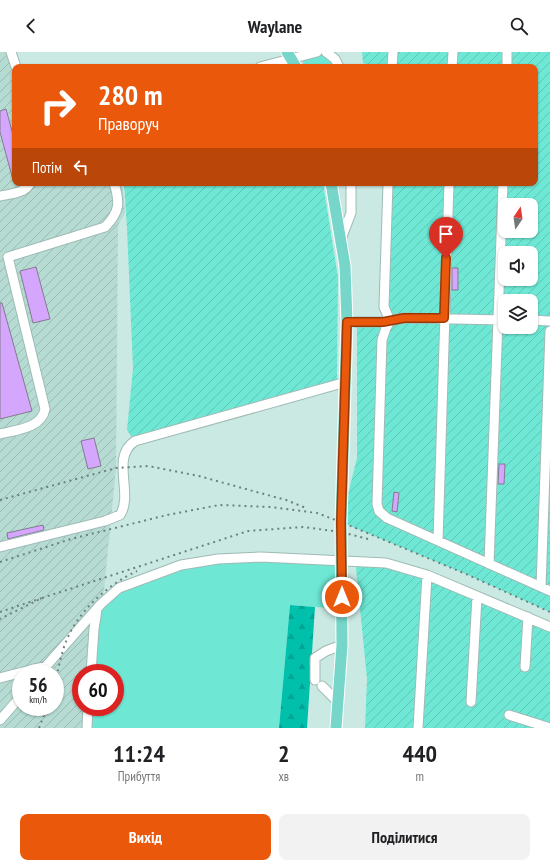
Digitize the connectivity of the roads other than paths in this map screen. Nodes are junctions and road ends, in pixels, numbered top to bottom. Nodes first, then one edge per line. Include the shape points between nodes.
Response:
1 (11, 52) edge
2 (317, 52) edge
3 (326, 52) edge
4 (393, 52) edge
5 (453, 52) edge
6 (507, 52) edge
7 (292, 59) edge
8 (15, 64) edge
9 (272, 64) edge
10 (338, 64) edge
11 (392, 64) edge
12 (452, 64) edge
13 (507, 64) edge
14 (28, 186) edge
15 (115, 186) edge
16 (332, 186) edge
17 (351, 186) edge
18 (388, 186) edge
19 (448, 186) edge
20 (503, 186) edge
21 (0, 196) edge
22 (341, 239) junction
23 (4, 257) edge
24 (501, 294) edge
25 (444, 318) junction
26 (498, 320) edge
27 (538, 320) edge
28 (390, 321) junction
29 (550, 321) edge
30 (347, 322) junction
31 (550, 331) edge
32 (500, 334) edge
33 (346, 382) junction
34 (0, 434) edge
35 (438, 541) junction
36 (0, 547) edge
37 (342, 560) junction
38 (489, 564) junction
39 (427, 575) junction
40 (541, 587) junction
41 (550, 591) edge
42 (477, 596) junction
43 (98, 608) junction
44 (528, 617) junction
45 (550, 627) edge
46 (342, 645) junction
47 (48, 664) edge
48 (91, 664) edge
49 (525, 667) dead end
50 (12, 675) edge
51 (0, 678) edge
52 (338, 702) junction
53 (471, 702) dead end
54 (12, 706) edge
55 (509, 715) dead end
56 (88, 716) edge
57 (0, 720) edge
58 (87, 728) edge
59 (336, 728) edge
60 (418, 728) edge
61 (550, 728) edge

1 - 8 street
2 - 7 street
3 - 10 street via 335,58
4 - 11 street
5 - 12 street
6 - 13 street
7 - 9 street
14 - 21 street via 22,191
15 - 23 street via 119,198 118,205 115,215 106,227
16 - 22 main road
17 - 22 street via 351,213
18 - 28 street via 384,307
19 - 25 street
20 - 24 street
22 - 30 main road via 345,266
23 - 34 street via 45,409 44,416 36,424
25 - 26 street
25 - 28 street via 404,318
25 - 35 street
27 - 29 street
28 - 30 street
28 - 35 street via 382,340 377,507 387,518
30 - 33 main road
31 - 40 street
32 - 38 street
33 - 36 street via 135,441 128,447 124,458 125,504 120,515
33 - 37 main road
35 - 38 street
37 - 39 street via 386,563
37 - 43 street via 261,557 202,561 182,565 119,588
37 - 46 main road
38 - 40 street
39 - 42 street
39 - 60 street
40 - 41 street
42 - 44 street
42 - 53 street
43 - 47 street
43 - 48 street
44 - 45 street
44 - 49 street
46 - 52 main road
46 - 52 street via 315,658 318,683
50 - 51 street
52 - 59 main road
54 - 57 street
55 - 61 street
56 - 58 street

